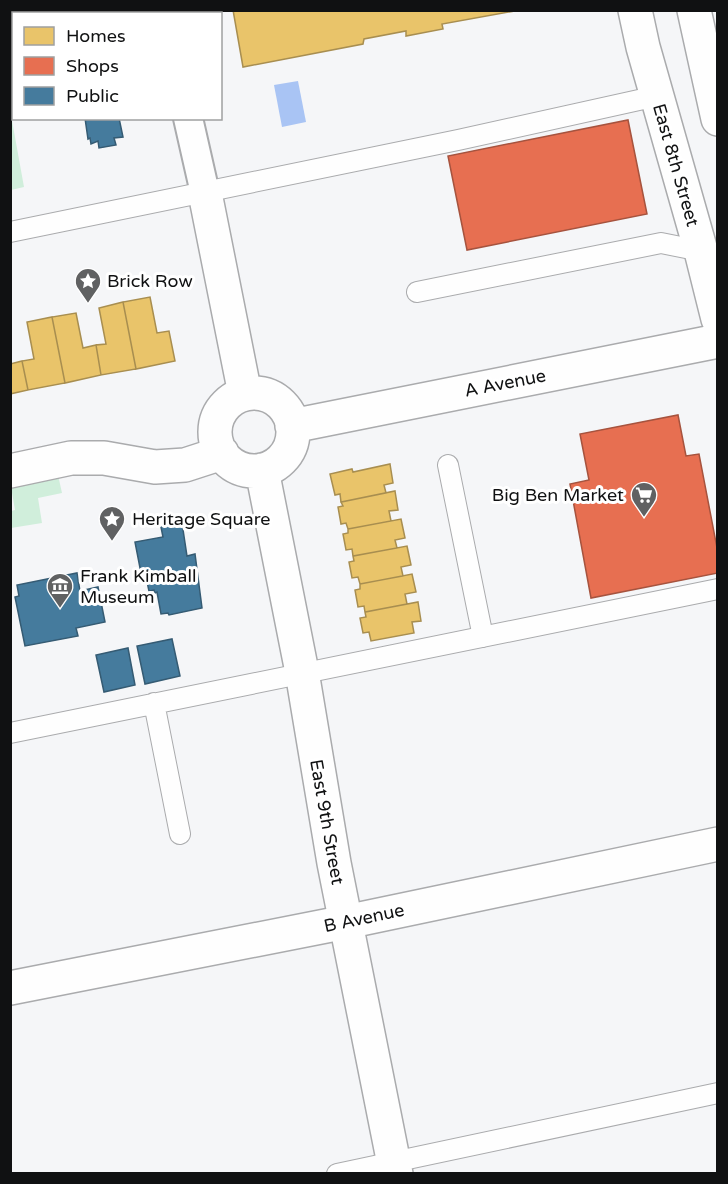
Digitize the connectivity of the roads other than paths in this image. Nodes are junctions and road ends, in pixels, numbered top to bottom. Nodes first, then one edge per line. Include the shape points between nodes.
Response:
1 (635, 10) edge
2 (694, 10) edge
3 (714, 86) edge
4 (657, 96) junction
5 (717, 119) edge
6 (188, 120) edge
7 (205, 193) junction
8 (10, 232) edge
9 (701, 251) junction
10 (417, 292) dead end
11 (717, 319) edge
12 (717, 341) edge
13 (245, 394) junction
14 (292, 426) junction
15 (222, 453) junction
16 (448, 465) dead end
17 (262, 470) junction
18 (10, 471) edge
19 (717, 589) edge
20 (483, 638) junction
21 (302, 672) junction
22 (154, 703) junction
23 (10, 733) edge
24 (180, 834) dead end
25 (717, 844) edge
26 (346, 922) junction
27 (10, 988) edge
28 (717, 1093) edge
29 (395, 1168) edge
30 (337, 1173) edge

1 - 4 street, East 8th Street
2 - 3 street
3 - 5 street
4 - 7 lane
4 - 9 street, East 8th Street
6 - 7 street
7 - 8 lane
7 - 13 street
9 - 10 lane via 661,243
9 - 11 street, East 8th Street
12 - 14 street, A Avenue
13 - 14 street via 271,396 288,414
13 - 15 street via 234,398 218,417 215,429
14 - 17 street via 289,449 273,466
15 - 17 street via 239,468
15 - 18 street via 185,465 155,467 104,458 72,458
16 - 20 lane
17 - 21 street, East 9th Street
19 - 20 lane
20 - 21 lane
21 - 22 lane
21 - 26 street, East 9th Street
22 - 23 lane
22 - 24 lane
25 - 26 street, B Avenue
26 - 27 street, B Avenue
26 - 29 street, East 9th Street
28 - 29 lane
29 - 30 lane

